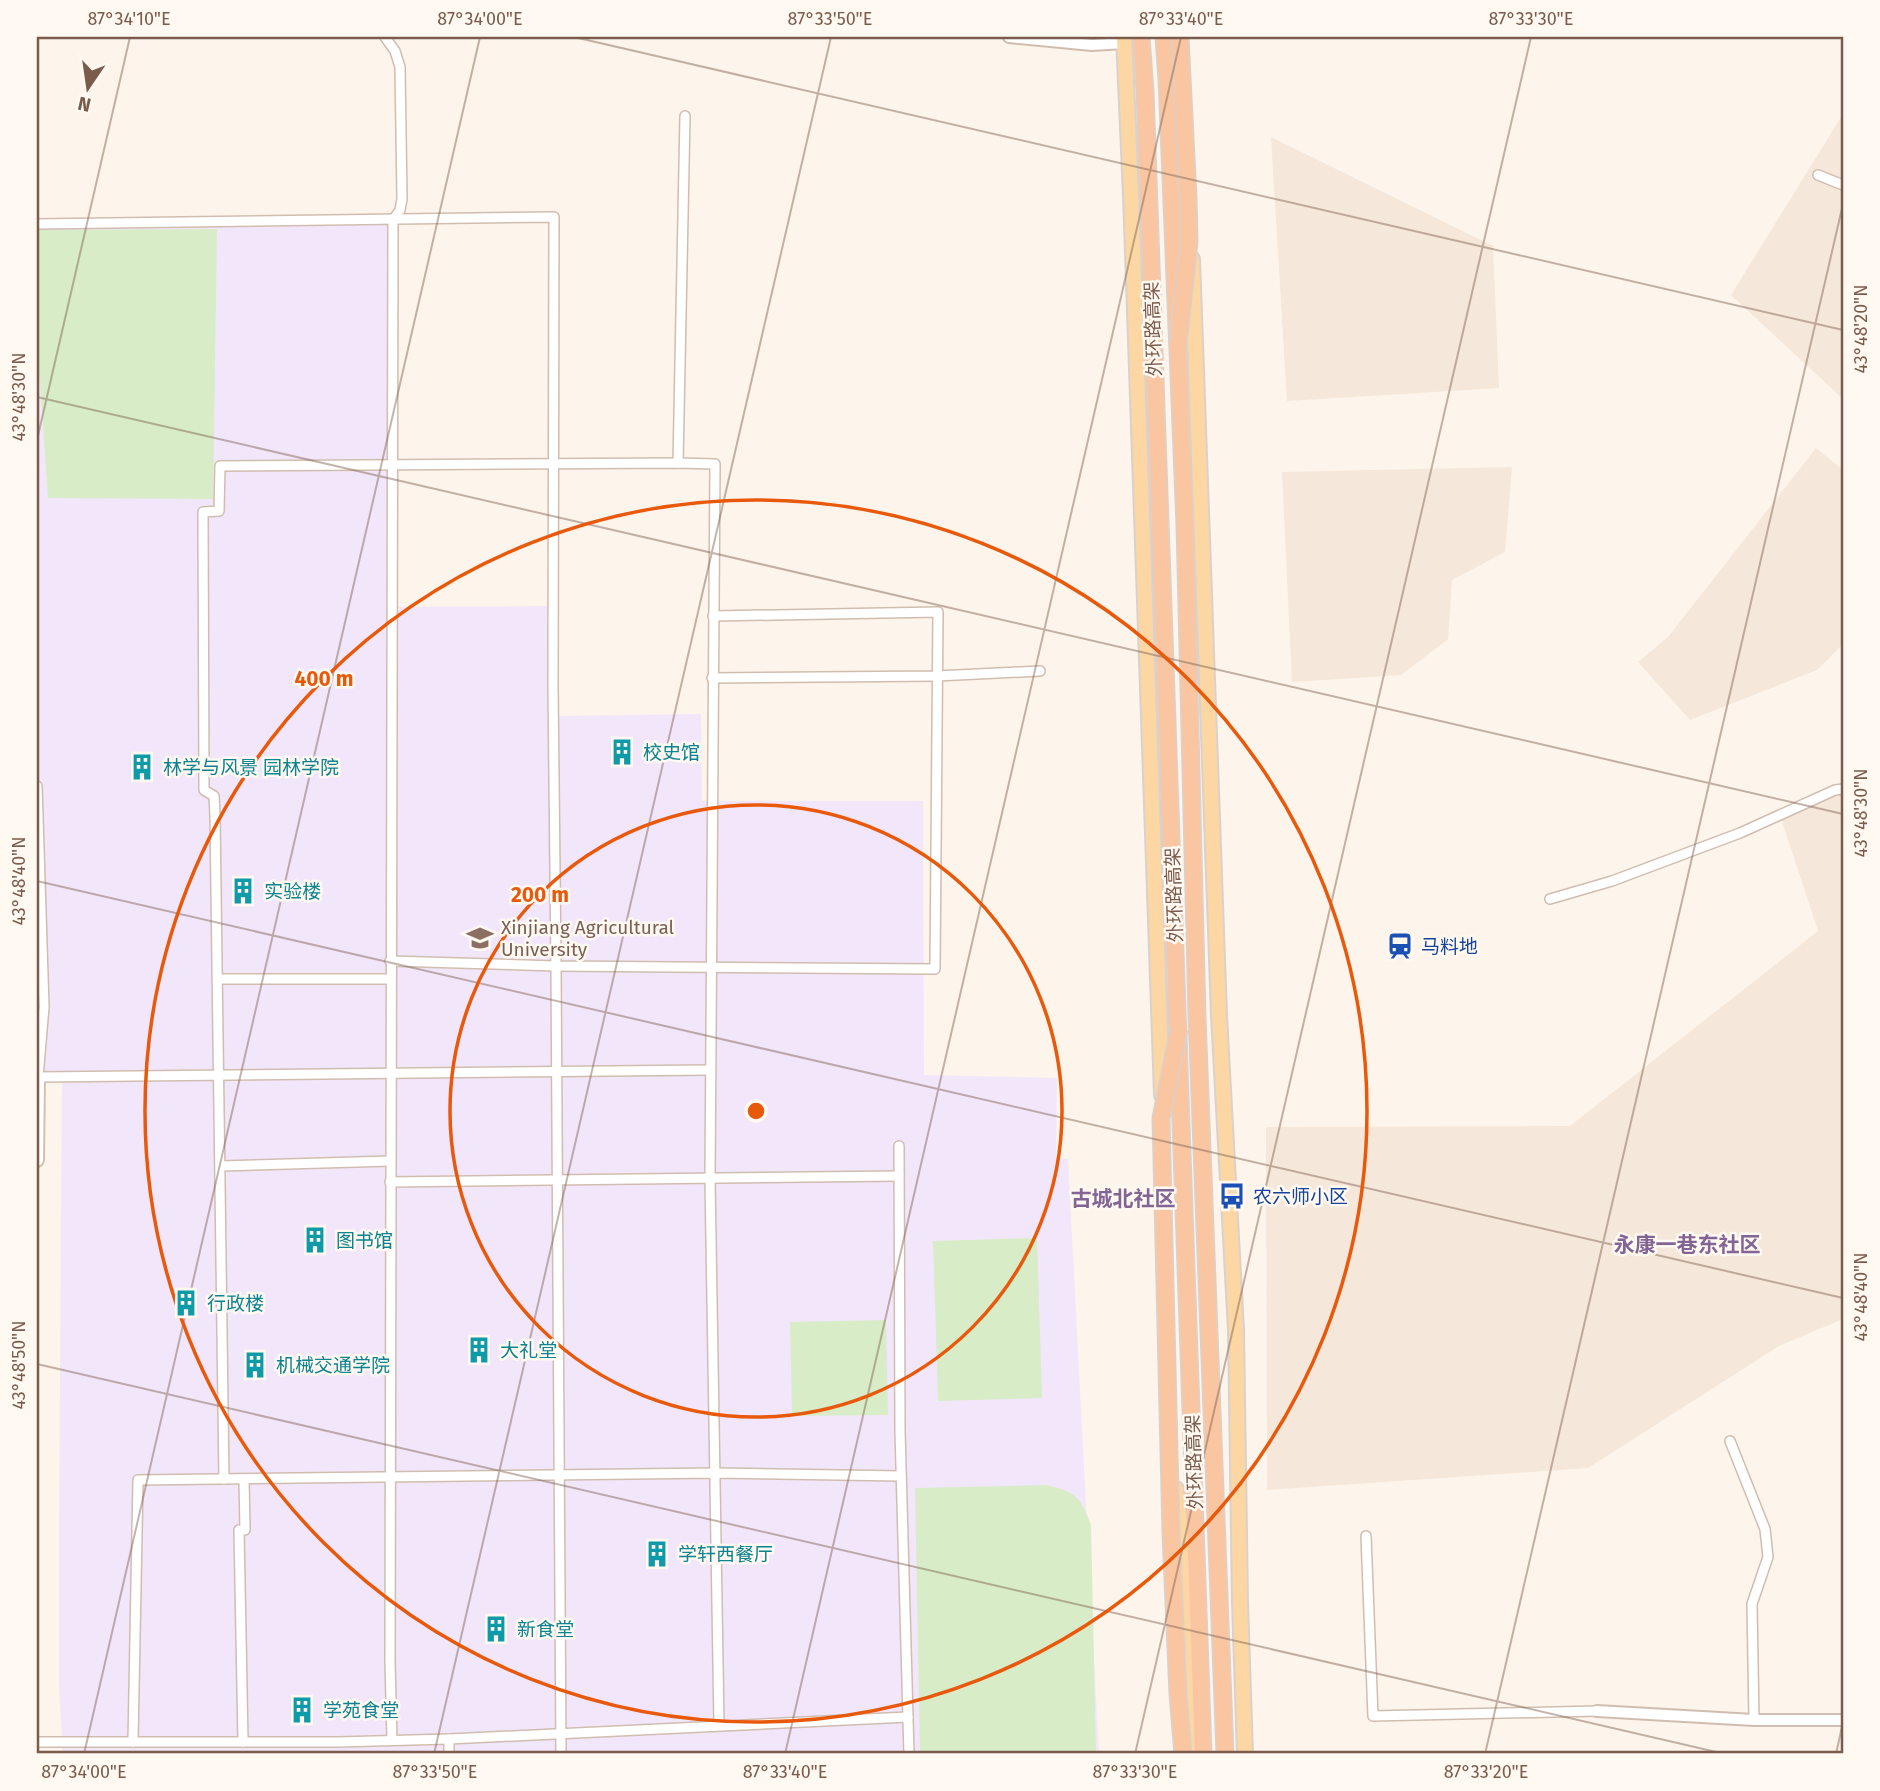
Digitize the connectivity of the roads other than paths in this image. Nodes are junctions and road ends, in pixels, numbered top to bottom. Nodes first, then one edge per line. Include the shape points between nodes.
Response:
1 (386, 37) edge
2 (1009, 37) edge
3 (1141, 37) edge
4 (1164, 37) edge
5 (1174, 37) edge
6 (1180, 37) edge
7 (1124, 40) edge
8 (685, 116) dead end
9 (1818, 176) dead end
10 (1843, 185) edge
11 (393, 220) junction
12 (37, 224) edge
13 (1178, 344) junction
14 (678, 463) junction
15 (391, 464) junction
16 (552, 465) junction
17 (713, 616) junction
18 (1040, 671) dead end
19 (937, 676) junction
20 (712, 678) junction
21 (37, 786) edge
22 (1843, 789) edge
23 (37, 798) edge
24 (1550, 899) dead end
25 (390, 961) junction
26 (556, 966) junction
27 (711, 968) junction
28 (218, 979) junction
29 (390, 979) junction
30 (1179, 1029) junction
31 (709, 1070) junction
32 (556, 1072) junction
33 (389, 1074) junction
34 (220, 1075) junction
35 (37, 1077) edge
36 (900, 1146) dead end
37 (37, 1160) edge
38 (390, 1161) junction
39 (220, 1166) junction
40 (899, 1176) junction
41 (709, 1179) junction
42 (557, 1180) junction
43 (390, 1182) junction
44 (1730, 1441) dead end
45 (715, 1473) junction
46 (559, 1475) junction
47 (391, 1476) junction
48 (901, 1476) junction
49 (224, 1479) junction
50 (244, 1479) junction
51 (1366, 1536) dead end
52 (1597, 1711) joint
53 (908, 1717) junction
54 (1754, 1720) junction
55 (1843, 1720) edge
56 (719, 1725) junction
57 (561, 1733) junction
58 (449, 1739) junction
59 (392, 1740) junction
60 (37, 1742) edge
61 (134, 1742) junction
62 (243, 1742) junction
63 (338, 1742) junction
64 (338, 1754) edge
65 (449, 1754) edge
66 (561, 1754) edge
67 (909, 1754) edge
68 (1183, 1754) edge
69 (1192, 1754) edge
70 (1203, 1754) edge
71 (1225, 1754) edge
72 (1244, 1754) edge

1 - 11 street via 400,67 401,91 402,199
2 - 7 street via 1092,45
3 - 30 highway, 外环路高架
4 - 13 highway, 外环路高架, bridge
5 - 72 main road via 1190,182 1219,1015 1236,1330
6 - 13 highway, bridge via 1189,242
7 - 69 main road via 1161,1033 1168,1421 1181,1533
8 - 14 street
9 - 10 street
11 - 12 street
11 - 15 street
11 - 16 street via 554,217
13 - 71 highway, 外环路高架
14 - 16 street
14 - 17 street via 715,464
15 - 16 street
15 - 25 street
15 - 28 street via 220,466 219,511 203,512 204,790 214,796
16 - 26 street
17 - 19 street via 938,612
17 - 20 street
18 - 19 street
19 - 20 street
19 - 27 street via 935,969
20 - 27 street
21 - 23 street
22 - 24 street via 1740,833
23 - 35 street via 44,1007
25 - 26 street
25 - 29 street
26 - 27 street
26 - 32 street
27 - 31 street
28 - 29 street
28 - 34 street
29 - 33 street
30 - 68 highway, bridge via 1161,1118 1171,1534
30 - 70 highway, 外环路高架, bridge
31 - 32 street
31 - 41 street
32 - 33 street
32 - 42 street
33 - 34 street
33 - 38 street
34 - 35 street
34 - 39 street
35 - 37 main road
36 - 40 street
38 - 39 street
38 - 43 street
39 - 49 street
40 - 41 street
40 - 48 street
41 - 42 street
41 - 45 street
42 - 43 street
42 - 46 street
43 - 47 street
44 - 54 street via 1765,1529 1768,1557 1752,1604
45 - 46 street
45 - 48 street
45 - 56 street
46 - 47 street
46 - 57 street
47 - 50 street
47 - 59 street
48 - 53 street
49 - 50 street
49 - 61 street via 138,1480
50 - 62 street via 245,1530 239,1530
51 - 52 street via 1374,1716
52 - 54 street
53 - 56 street
53 - 67 street
54 - 55 street
56 - 57 street
57 - 58 street
57 - 66 street
58 - 59 street
58 - 65 street
59 - 63 street
60 - 61 street
61 - 62 street
62 - 63 street
63 - 64 street

